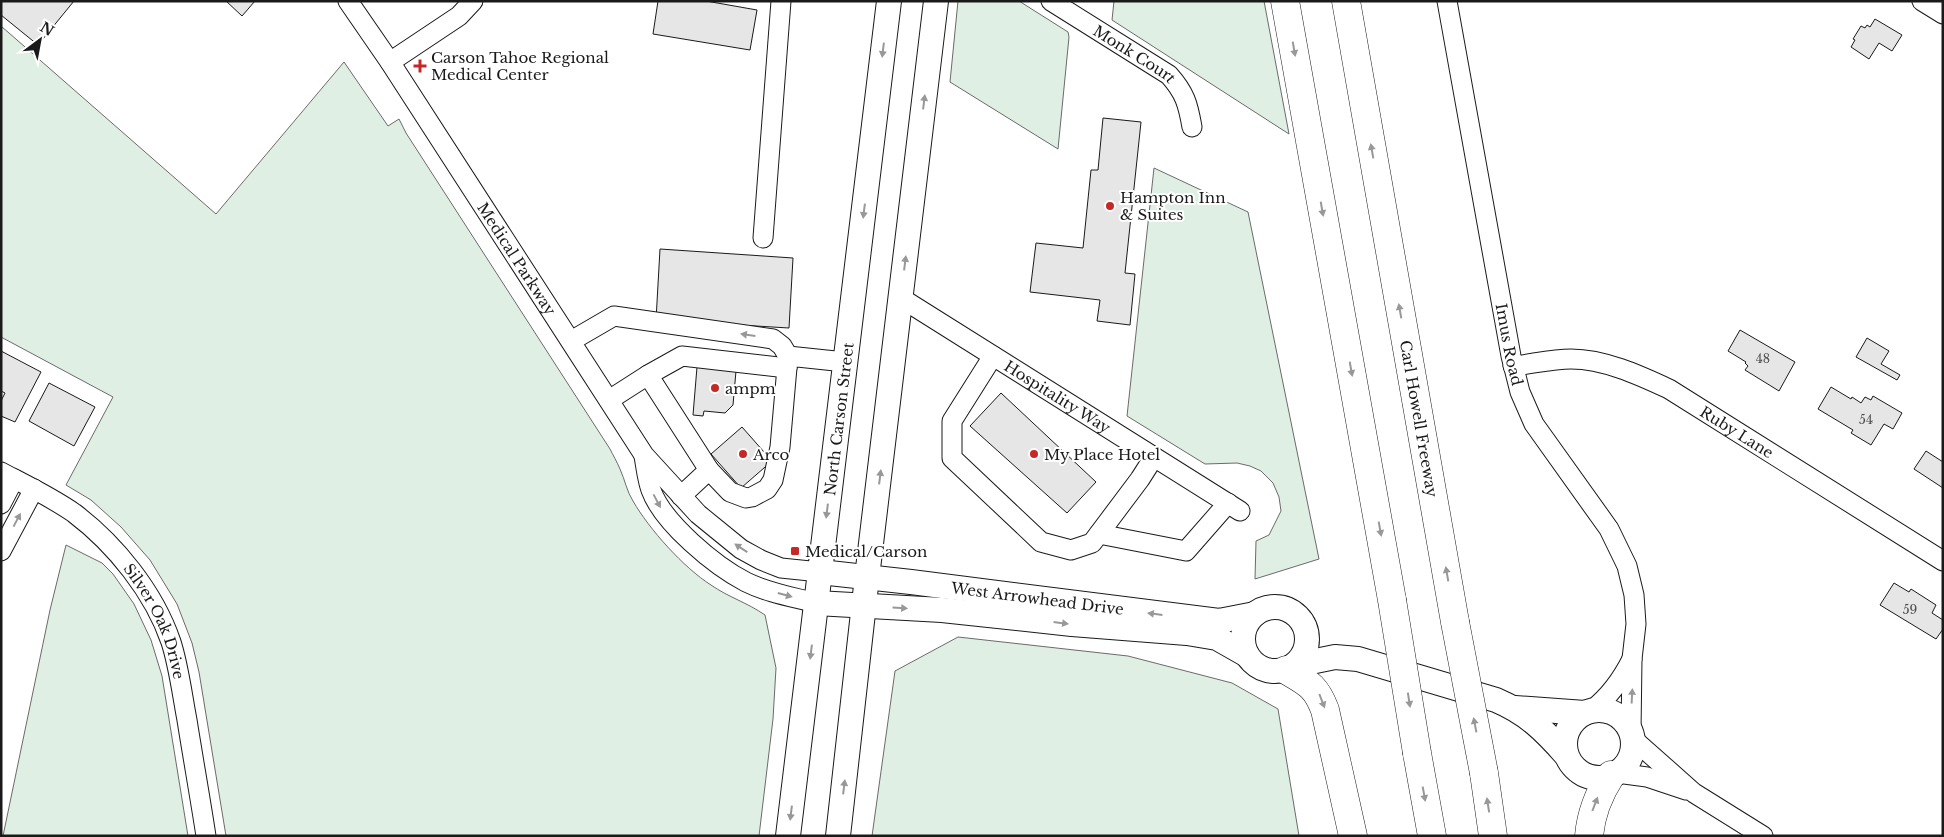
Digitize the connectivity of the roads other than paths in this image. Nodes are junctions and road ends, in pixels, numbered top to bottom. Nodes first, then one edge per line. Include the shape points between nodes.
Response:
1 (348, 1) edge
2 (473, 1) edge
3 (781, 1) edge
4 (889, 1) edge
5 (936, 1) edge
6 (1051, 1) edge
7 (1285, 1) edge
8 (1346, 1) edge
9 (1447, 1) edge
10 (1922, 1) edge
11 (1943, 14) edge
12 (390, 62) junction
13 (1192, 127) dead end
14 (763, 238) dead end
15 (901, 298) junction
16 (571, 341) junction
17 (993, 356) junction
18 (788, 362) junction
19 (845, 362) junction
20 (1513, 366) junction
21 (648, 375) junction
22 (609, 400) junction
23 (644, 454) junction
24 (1154, 457) junction
25 (709, 470) junction
26 (8, 475) edge
27 (34, 489) junction
28 (681, 496) junction
29 (1, 504) edge
30 (1099, 534) junction
31 (1, 551) edge
32 (1943, 561) edge
33 (820, 572) junction
34 (867, 577) junction
35 (816, 604) junction
36 (864, 606) junction
37 (1255, 614) junction
38 (1305, 625) junction
39 (1247, 655) junction
40 (1358, 659) junction
41 (1632, 659) junction
42 (1291, 667) junction
43 (1515, 708) junction
44 (1589, 711) junction
45 (1631, 735) junction
46 (1566, 755) junction
47 (1614, 774) junction
48 (1694, 793) junction
49 (206, 836) edge
50 (788, 836) edge
51 (838, 836) edge
52 (1353, 836) edge
53 (1432, 836) edge
54 (1493, 836) edge
55 (1589, 836) edge
56 (1763, 836) edge

1 - 12 street, Medical Parkway
2 - 12 street via 459,16
3 - 14 street
4 -> 19 main road, North Carson Street
15 -> 5 main road
6 - 13 street, Monk Court via 1169,75 1180,88
7 -> 53 highway, bridge
54 -> 8 highway, Carl Howell Freeway, bridge
9 - 20 street, Imus Road
10 - 11 street
12 - 16 street, Medical Parkway
15 - 17 street, Hospitality Way
34 -> 15 main road
18 -> 16 street via 782,346 773,339 614,316
16 - 22 street, Medical Parkway
17 - 24 street, Hospitality Way
17 - 30 street via 952,421 952,458 1041,542 1071,550 1092,543
18 - 19 street
18 - 21 street via 682,356
18 - 25 street via 780,447 773,480 767,489 746,498 730,492
19 -> 33 main road, North Carson Street
20 - 32 street, Ruby Lane via 1571,359 1608,365 1640,375 1669,389
20 - 41 street, Imus Road via 1534,424 1609,529 1628,566 1636,624
21 - 22 street
21 - 25 street
22 - 23 street, Medical Parkway
23 - 28 street, Medical Parkway
23 -> 35 street, Medical Parkway via 652,491 662,511 713,560 747,582
24 - 30 street
24 - 30 street, Hospitality Way via 1234,507 1186,551
25 - 28 street
26 - 27 street, Silver Oak Drive
26 - 29 street
31 -> 27 street
27 - 49 street, Silver Oak Drive via 74,514 99,535 126,564 152,602 170,642 182,690
33 -> 28 street, Medical Parkway via 781,568 740,549
33 - 34 main road, West Arrowhead Drive
33 - 35 main road, North Carson Street
34 - 36 main road
37 -> 34 main road, West Arrowhead Drive via 1219,621
35 - 36 main road, West Arrowhead Drive
35 -> 50 main road, North Carson Street
36 -> 39 main road, West Arrowhead Drive via 942,610 1187,633 1217,638
51 -> 36 main road
37 - 38 main road via 1270,606 1281,607 1297,614
37 - 39 main road via 1245,626 1243,638
38 - 40 main road
38 - 42 main road via 1308,637 1306,652
39 - 42 main road via 1267,671
40 - 42 main road via 1335,657
40 - 43 main road
41 - 44 street, Imus Road via 1612,692
45 -> 41 street, Imus Road
42 -> 52 highway via 1319,693
43 - 44 main road
43 - 46 main road
44 - 45 main road via 1609,711 1623,719
44 - 46 main road via 1579,715 1567,730
45 - 47 main road via 1630,759
45 - 48 street
46 - 47 main road via 1574,768 1588,776
47 - 48 street via 1647,777
55 -> 47 highway via 1590,818 1596,802
48 - 56 street

